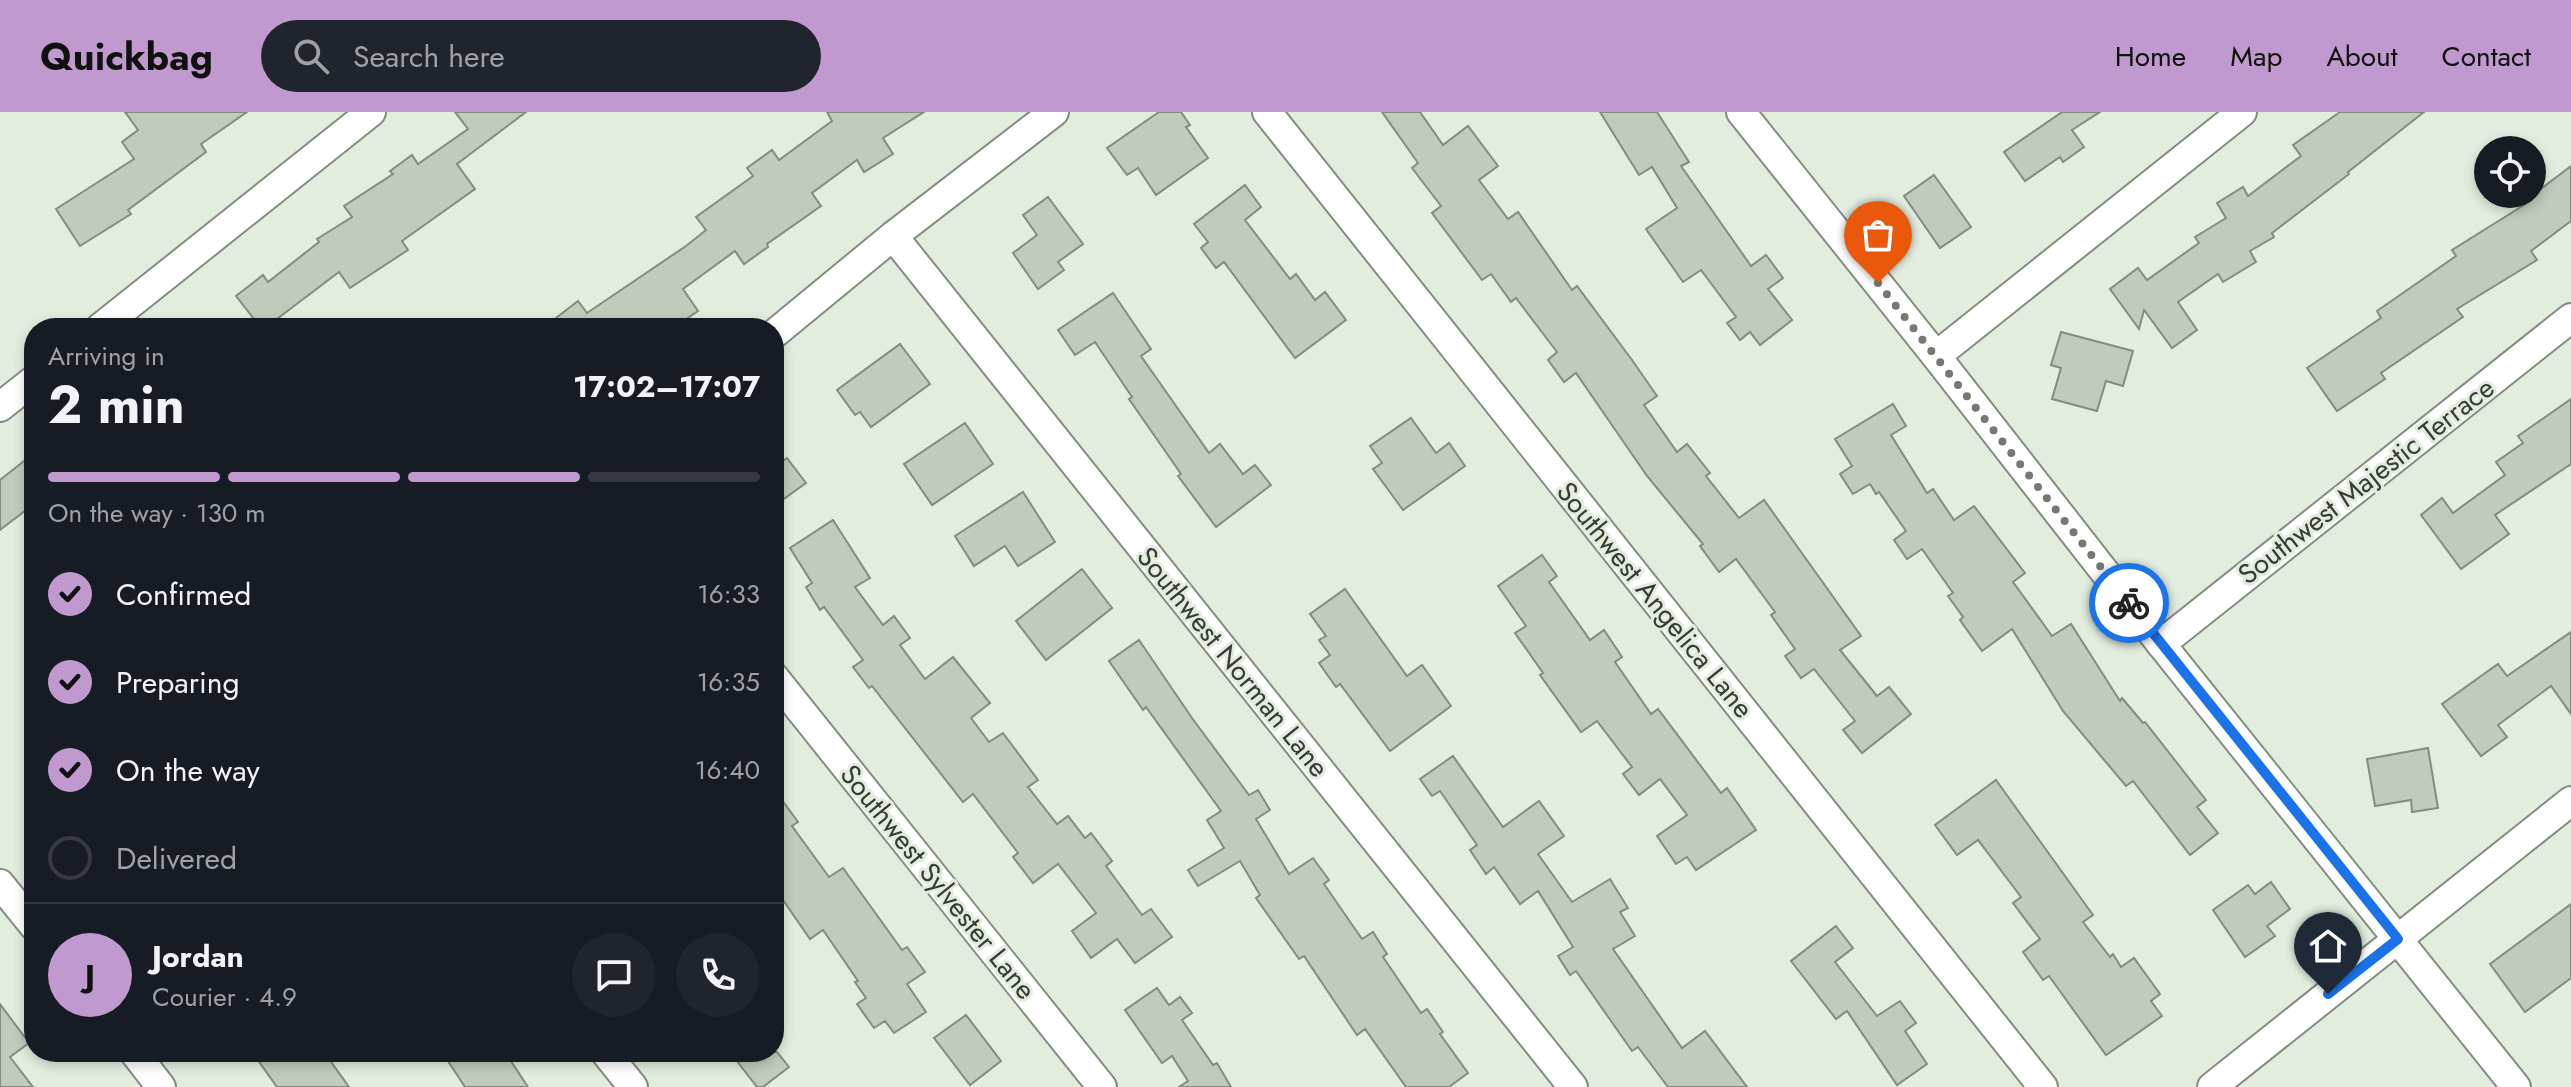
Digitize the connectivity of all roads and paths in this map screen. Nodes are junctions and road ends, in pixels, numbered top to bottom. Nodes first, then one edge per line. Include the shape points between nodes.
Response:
1 (371, 112) edge
2 (1054, 112) edge
3 (1267, 112) edge
4 (1741, 112) edge
5 (2242, 112) edge
6 (893, 236) junction
7 (113, 318) edge
8 (2571, 318) edge
9 (784, 326) edge
10 (1936, 356) junction
11 (24, 388) edge
12 (0, 407) edge
13 (2161, 644) junction
14 (784, 690) edge
15 (2571, 801) edge
16 (0, 884) edge
17 (24, 911) edge
18 (2398, 939) junction
19 (142, 1062) edge
20 (613, 1062) edge
21 (161, 1087) edge
22 (633, 1087) edge
23 (1102, 1087) edge
24 (1573, 1087) edge
25 (2043, 1087) edge
26 (2212, 1087) edge
27 (2516, 1087) edge

1 - 7 street
2 - 6 street
3 - 25 street, Southwest Angelica Lane
4 - 10 street
5 - 10 street
6 - 9 street
6 - 24 street, Southwest Norman Lane
8 - 13 street, Southwest Majestic Terrace
10 - 13 street
11 - 12 street
13 - 18 street
14 - 23 street, Southwest Sylvester Lane
15 - 18 street
16 - 17 street
18 - 26 street
18 - 27 street
19 - 21 street
20 - 22 street

